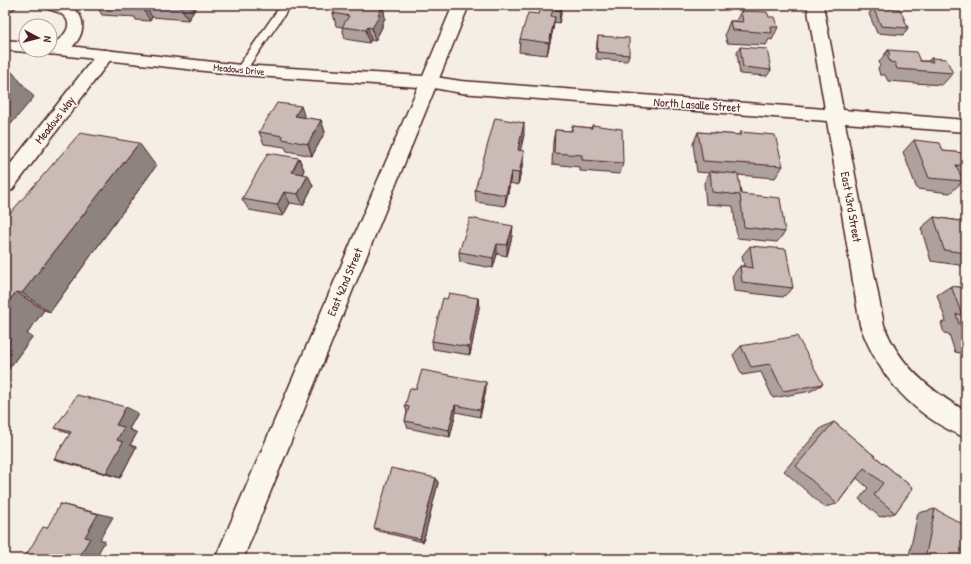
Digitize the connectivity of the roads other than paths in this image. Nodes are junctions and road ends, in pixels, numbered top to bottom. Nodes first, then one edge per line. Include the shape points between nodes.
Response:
1 (9, 5) edge
2 (51, 5) edge
3 (286, 5) edge
4 (461, 5) edge
5 (815, 5) edge
6 (5, 6) edge
7 (5, 46) edge
8 (58, 46) edge
9 (18, 47) edge
10 (58, 50) edge
11 (105, 55) junction
12 (241, 70) junction
13 (429, 82) junction
14 (834, 116) junction
15 (966, 126) edge
16 (7, 179) edge
17 (966, 425) edge
18 (229, 559) edge

1 - 6 street
2 - 8 street via 68,13 76,26 75,34
3 - 12 lane
4 - 13 street, East 42nd Street
5 - 14 street, East 43rd Street
7 - 9 street
10 - 11 street, Meadows Drive
11 - 12 street, Meadows Drive
11 - 16 street, Meadows Way
12 - 13 street, Meadows Drive
13 - 14 street, North Lasalle Street via 461,87
13 - 18 street, East 42nd Street
14 - 15 street, North Lasalle Street
14 - 17 street, East 43rd Street via 876,340 890,363 918,394 935,408

